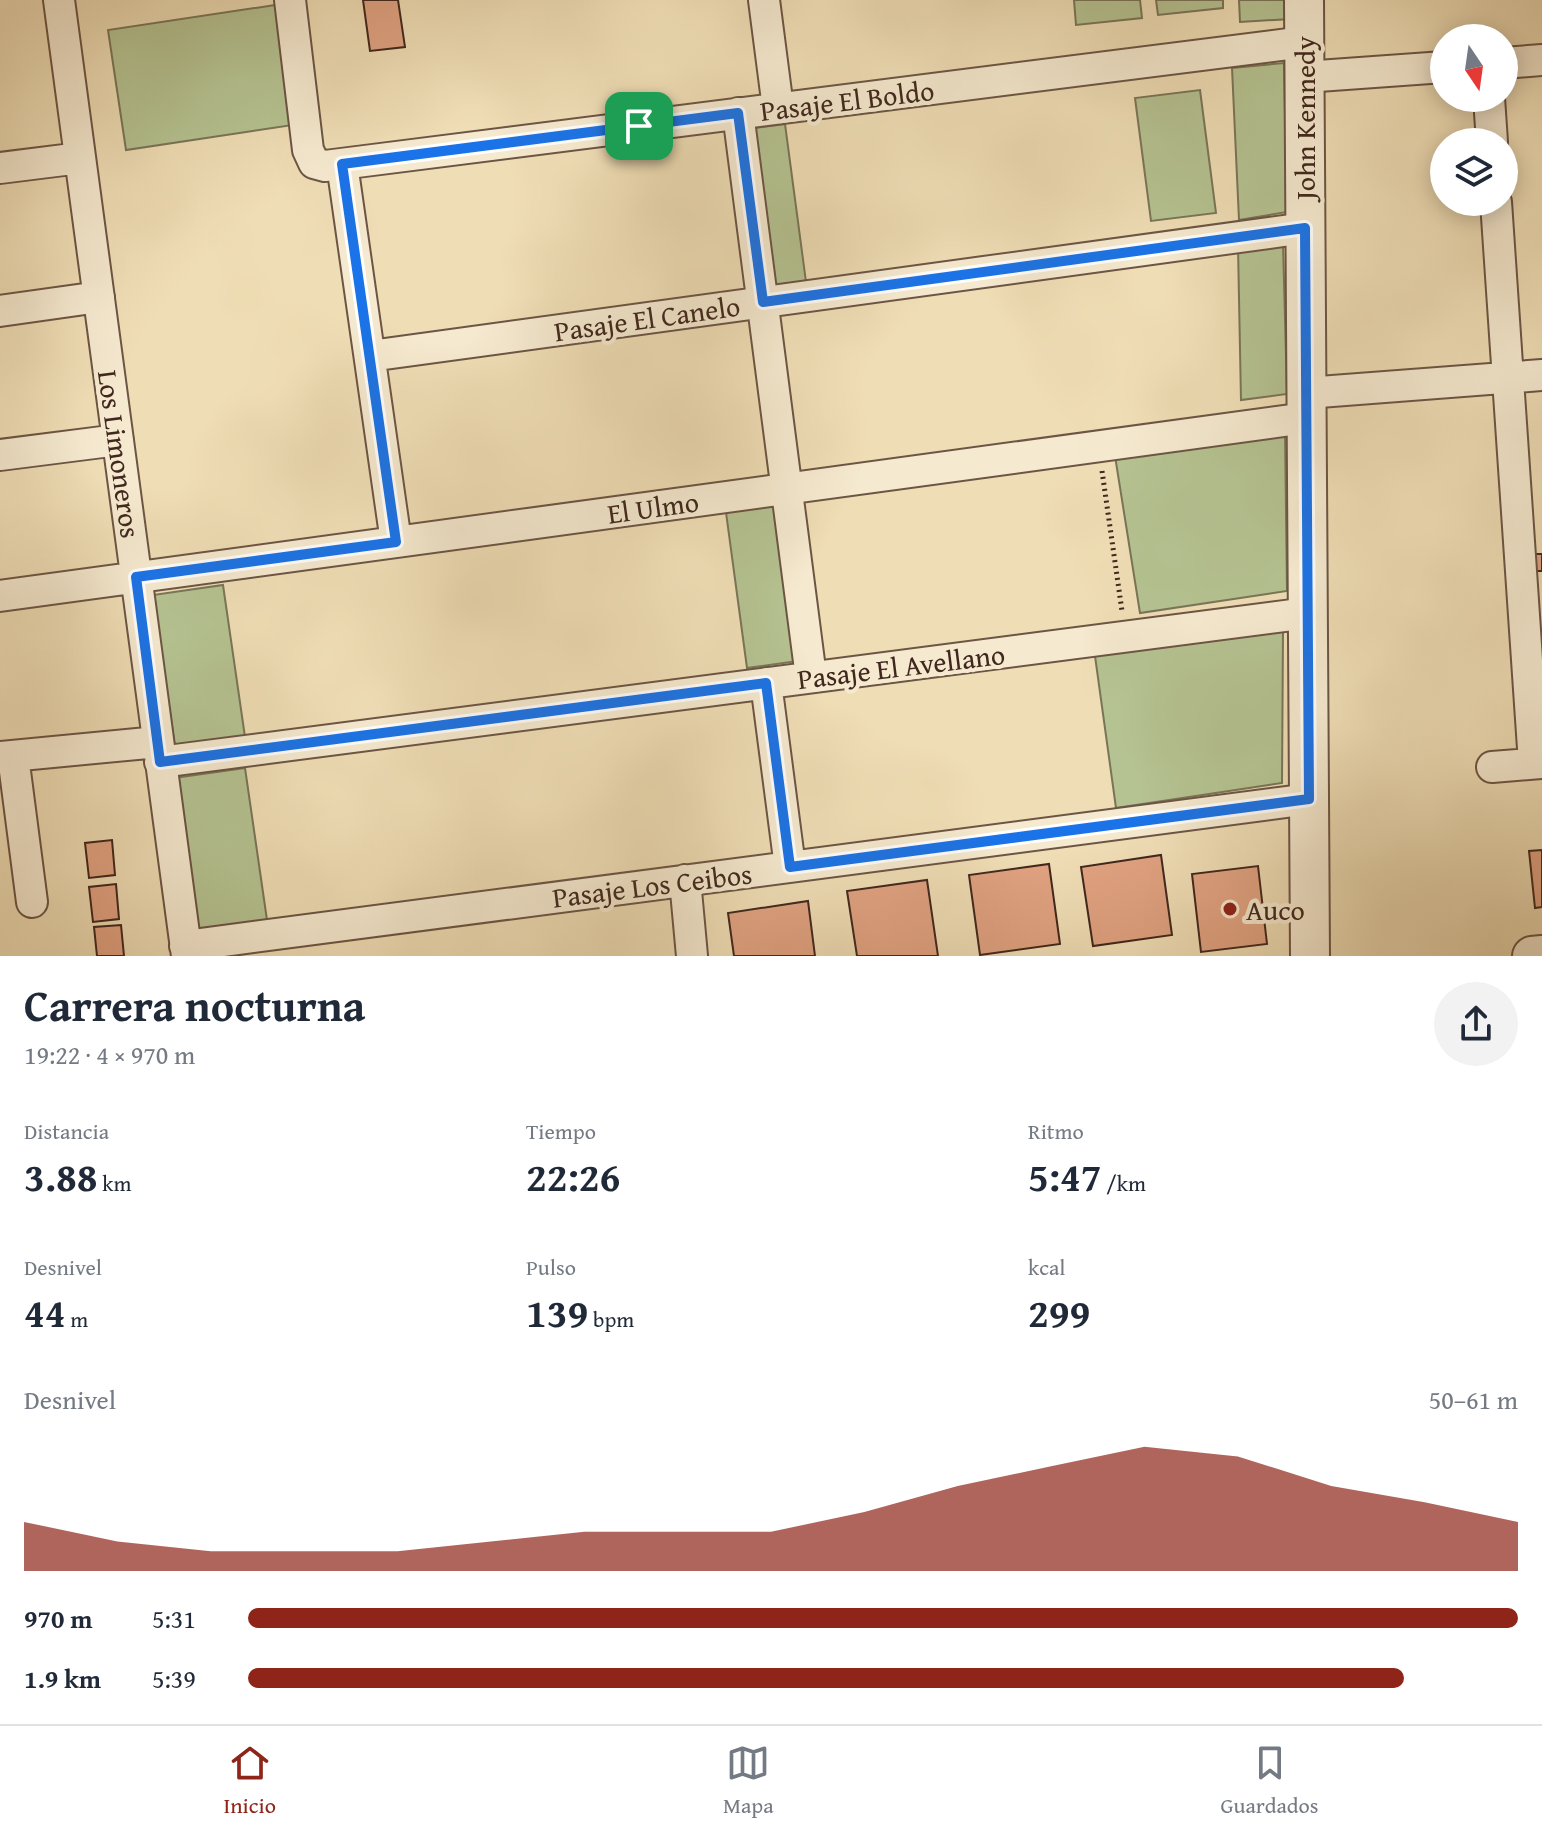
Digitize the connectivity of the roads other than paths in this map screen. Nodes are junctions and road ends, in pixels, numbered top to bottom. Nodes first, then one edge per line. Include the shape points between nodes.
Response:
1 (59, 0) edge
2 (290, 0) edge
3 (764, 0) edge
4 (1304, 0) edge
5 (1304, 60) junction
6 (1542, 60) edge
7 (1518, 62) edge
8 (1430, 66) edge
9 (778, 108) junction
10 (738, 113) junction
11 (80, 158) junction
12 (342, 164) junction
13 (0, 168) edge
14 (1497, 216) edge
15 (1305, 228) junction
16 (99, 297) junction
17 (763, 302) junction
18 (0, 311) edge
19 (370, 356) junction
20 (1542, 375) edge
21 (1508, 378) junction
22 (1306, 405) junction
23 (118, 440) junction
24 (0, 455) edge
25 (786, 489) junction
26 (396, 542) junction
27 (136, 577) junction
28 (0, 596) edge
29 (1308, 613) junction
30 (811, 677) junction
31 (766, 683) junction
32 (159, 752) junction
33 (6, 757) edge
34 (1538, 763) edge
35 (1492, 767) dead end
36 (1309, 799) junction
37 (790, 867) junction
38 (685, 880) junction
39 (32, 902) dead end
40 (186, 951) edge
41 (1542, 955) edge
42 (692, 956) edge
43 (1310, 956) edge
44 (1532, 956) edge

1 - 11 street, Los Limoneros
2 - 12 street via 311,157 325,166
3 - 9 street
4 - 5 street, John Kennedy
5 - 8 street, Pasaje El Boldo
5 - 9 street, Pasaje El Boldo
5 - 15 street, John Kennedy
6 - 7 street
9 - 10 street, Pasaje El Boldo
10 - 12 street, Pasaje El Boldo
10 - 17 street
11 - 13 street
11 - 16 street, Los Limoneros
12 - 19 street
14 - 21 street
15 - 17 street, Pasaje El Canelo
15 - 22 street, John Kennedy
16 - 18 street
16 - 23 street, Los Limoneros
17 - 19 street, Pasaje El Canelo
17 - 25 street
19 - 26 street
20 - 21 street, El Ulmo
21 - 22 street, El Ulmo
21 - 34 street
22 - 25 street, El Ulmo via 1099,446
22 - 29 street, John Kennedy
23 - 24 street
23 - 27 street, Los Limoneros
25 - 26 street, El Ulmo
25 - 30 street
26 - 27 street, El Ulmo
27 - 28 street, El Ulmo
27 - 32 street, Los Limoneros
29 - 30 street, Pasaje El Avellano
29 - 36 street, John Kennedy
30 - 31 street, Pasaje El Avellano
31 - 32 street, Pasaje El Avellano
31 - 37 street
32 - 33 street, Pasaje El Avellano
32 - 40 street, Los Limoneros
33 - 39 street
34 - 35 street
36 - 37 street, Pasaje Los Ceibos
36 - 43 street, John Kennedy
37 - 38 street, Pasaje Los Ceibos
38 - 40 street, Pasaje Los Ceibos
38 - 42 street
41 - 44 street

